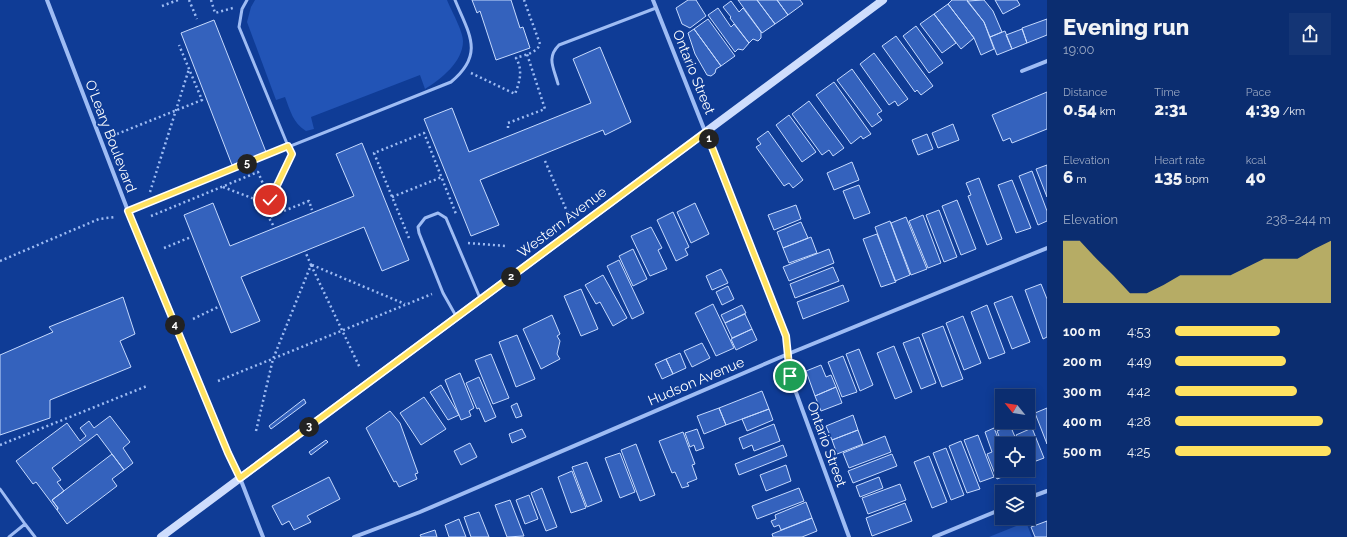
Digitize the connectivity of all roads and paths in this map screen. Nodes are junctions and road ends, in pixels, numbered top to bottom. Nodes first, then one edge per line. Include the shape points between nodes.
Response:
1 (47, 0) edge
2 (178, 0) edge
3 (189, 0) edge
4 (211, 0) edge
5 (247, 0) edge
6 (455, 0) edge
7 (524, 0) edge
8 (653, 0) edge
9 (883, 0) edge
10 (245, 4) junction
11 (162, 6) dead end
12 (656, 8) junction
13 (197, 19) dead end
14 (179, 45) dead end
15 (527, 54) junction
16 (1047, 62) edge
17 (189, 69) junction
18 (464, 69) junction
19 (1022, 71) dead end
20 (558, 84) dead end
21 (175, 111) junction
22 (508, 128) dead end
23 (706, 132) junction
24 (118, 134) dead end
25 (288, 146) junction
26 (545, 161) dead end
27 (442, 177) junction
28 (222, 186) junction
29 (392, 197) junction
30 (270, 200) junction
31 (146, 204) junction
32 (312, 210) dead end
33 (128, 211) junction
34 (276, 214) junction
35 (151, 216) dead end
36 (569, 216) dead end
37 (115, 217) dead end
38 (460, 221) dead end
39 (272, 225) dead end
40 (465, 236) dead end
41 (191, 237) dead end
42 (410, 242) dead end
43 (468, 244) junction
44 (506, 246) dead end
45 (164, 248) dead end
46 (1047, 248) edge
47 (471, 249) dead end
48 (305, 251) dead end
49 (0, 261) edge
50 (311, 265) junction
51 (435, 299) dead end
52 (481, 299) junction
53 (405, 304) junction
54 (220, 306) dead end
55 (457, 318) junction
56 (193, 319) dead end
57 (341, 330) junction
58 (788, 354) junction
59 (273, 359) junction
60 (360, 368) dead end
61 (218, 381) dead end
62 (147, 386) dead end
63 (256, 431) dead end
64 (0, 445) edge
65 (240, 478) junction
66 (0, 489) edge
67 (1047, 491) edge
68 (1035, 495) edge
69 (995, 512) edge
70 (25, 524) junction
71 (9, 537) edge
72 (35, 537) edge
73 (161, 537) edge
74 (262, 537) edge
75 (354, 537) edge
76 (850, 537) edge
77 (934, 537) edge

1 - 33 street, O'Leary Boulevard
2 - 11 path
3 - 13 path
4 - 10 path via 215,13
5 - 10 lane
6 - 18 lane via 472,46 472,53
7 - 15 path via 540,44 539,48
8 - 12 street, Ontario Street
9 - 23 street, Western Avenue
10 - 25 lane via 239,27
12 - 20 lane via 558,45 552,52 551,59
12 - 23 street, Ontario Street
14 - 17 path
15 - 18 path via 516,58 520,80 515,94
15 - 22 path via 545,109 508,123
16 - 19 street
17 - 21 path
17 - 21 path via 202,100
18 - 25 lane via 446,85
21 - 24 path
21 - 31 path
23 - 52 street, Western Avenue
23 - 58 street, Ontario Street via 786,336
25 - 30 path via 292,154
25 - 31 lane
26 - 36 path
27 - 29 path
27 - 29 path via 424,133 374,153
27 - 38 path
28 - 30 path via 265,203
28 - 30 path via 258,172
28 - 35 path
29 - 42 path
30 - 34 path
31 - 33 lane
32 - 34 path via 309,201
33 - 65 street, O'Leary Boulevard
34 - 39 path via 269,218
37 - 49 path via 99,219
40 - 43 path
41 - 45 path
43 - 44 path
43 - 47 path
46 - 58 street, Hudson Avenue
48 - 50 path
50 - 53 path
50 - 57 path
50 - 59 path
51 - 53 path via 431,293
52 - 55 street, Western Avenue
52 - 55 lane via 446,218 438,213 425,218 418,227 419,233 443,293
53 - 57 path
54 - 56 path
55 - 65 street, Western Avenue
57 - 59 path
57 - 60 path
58 - 75 street, Hudson Avenue via 420,512
58 - 76 street, Ontario Street via 790,376
59 - 61 path
59 - 63 path
62 - 64 path
65 - 73 street, Western Avenue
65 - 74 street, O'Leary Boulevard
66 - 70 lane
67 - 68 street
69 - 77 street
70 - 71 lane
70 - 72 lane

